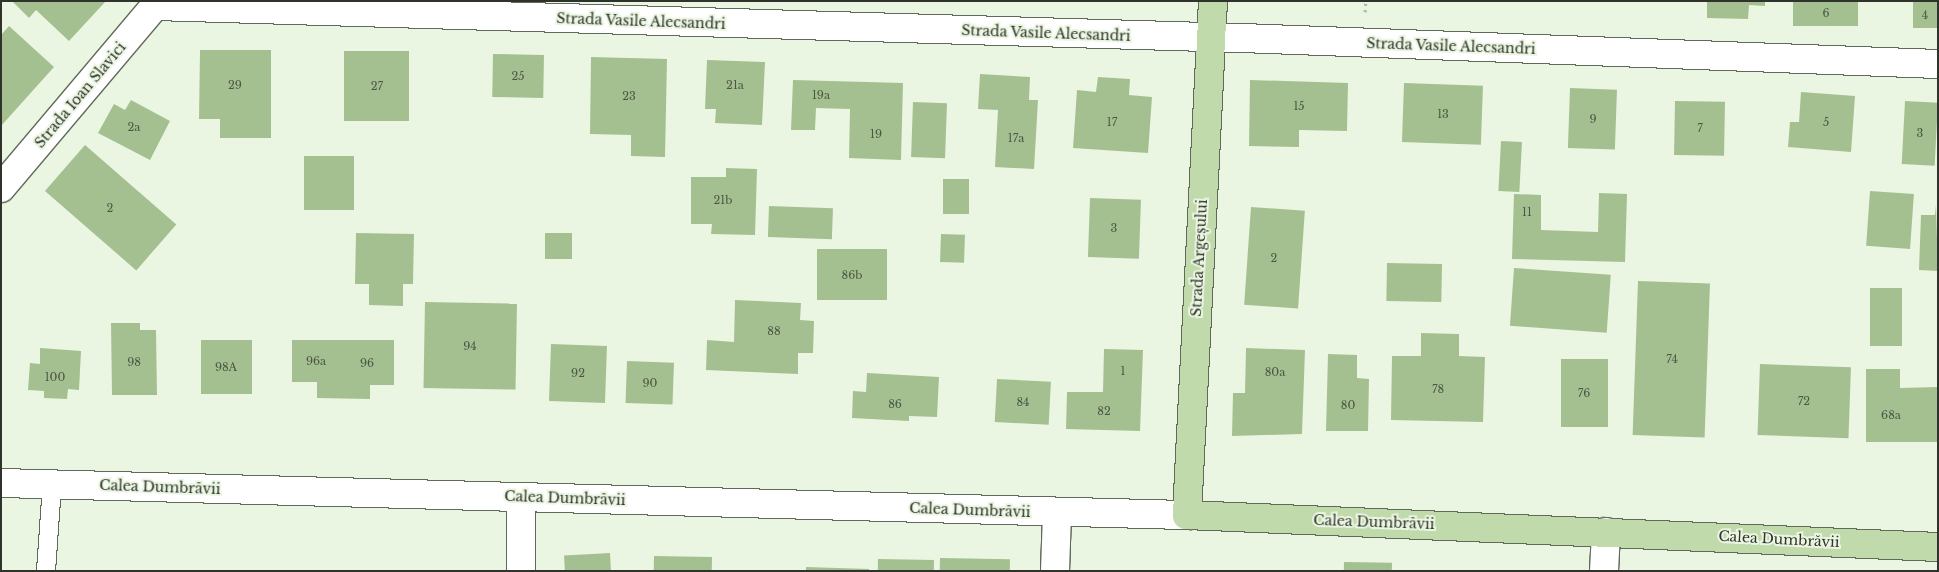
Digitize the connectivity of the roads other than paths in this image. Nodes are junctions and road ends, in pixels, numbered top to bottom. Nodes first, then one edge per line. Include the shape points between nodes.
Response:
1 (1213, 1) edge
2 (157, 4) edge
3 (1210, 38) junction
4 (1938, 64) edge
5 (1, 188) edge
6 (1, 482) edge
7 (52, 485) junction
8 (521, 496) junction
9 (1057, 513) junction
10 (1187, 515) junction
11 (1606, 532) junction
12 (1938, 547) edge
13 (46, 571) edge
14 (521, 571) edge
15 (1055, 571) edge
16 (1604, 571) edge

1 - 3 main road, Strada Argeșului
2 - 3 street, Strada Vasile Alecsandri
2 - 5 street, Strada Ioan Slavici
3 - 4 street, Strada Vasile Alecsandri
3 - 10 main road, Strada Argeșului
6 - 7 street, Calea Dumbrăvii
7 - 8 street, Calea Dumbrăvii
7 - 13 lane
8 - 9 street, Calea Dumbrăvii
8 - 14 street
9 - 10 street, Calea Dumbrăvii
9 - 15 street
10 - 11 main road, Calea Dumbrăvii
11 - 12 main road, Calea Dumbrăvii
11 - 16 street

